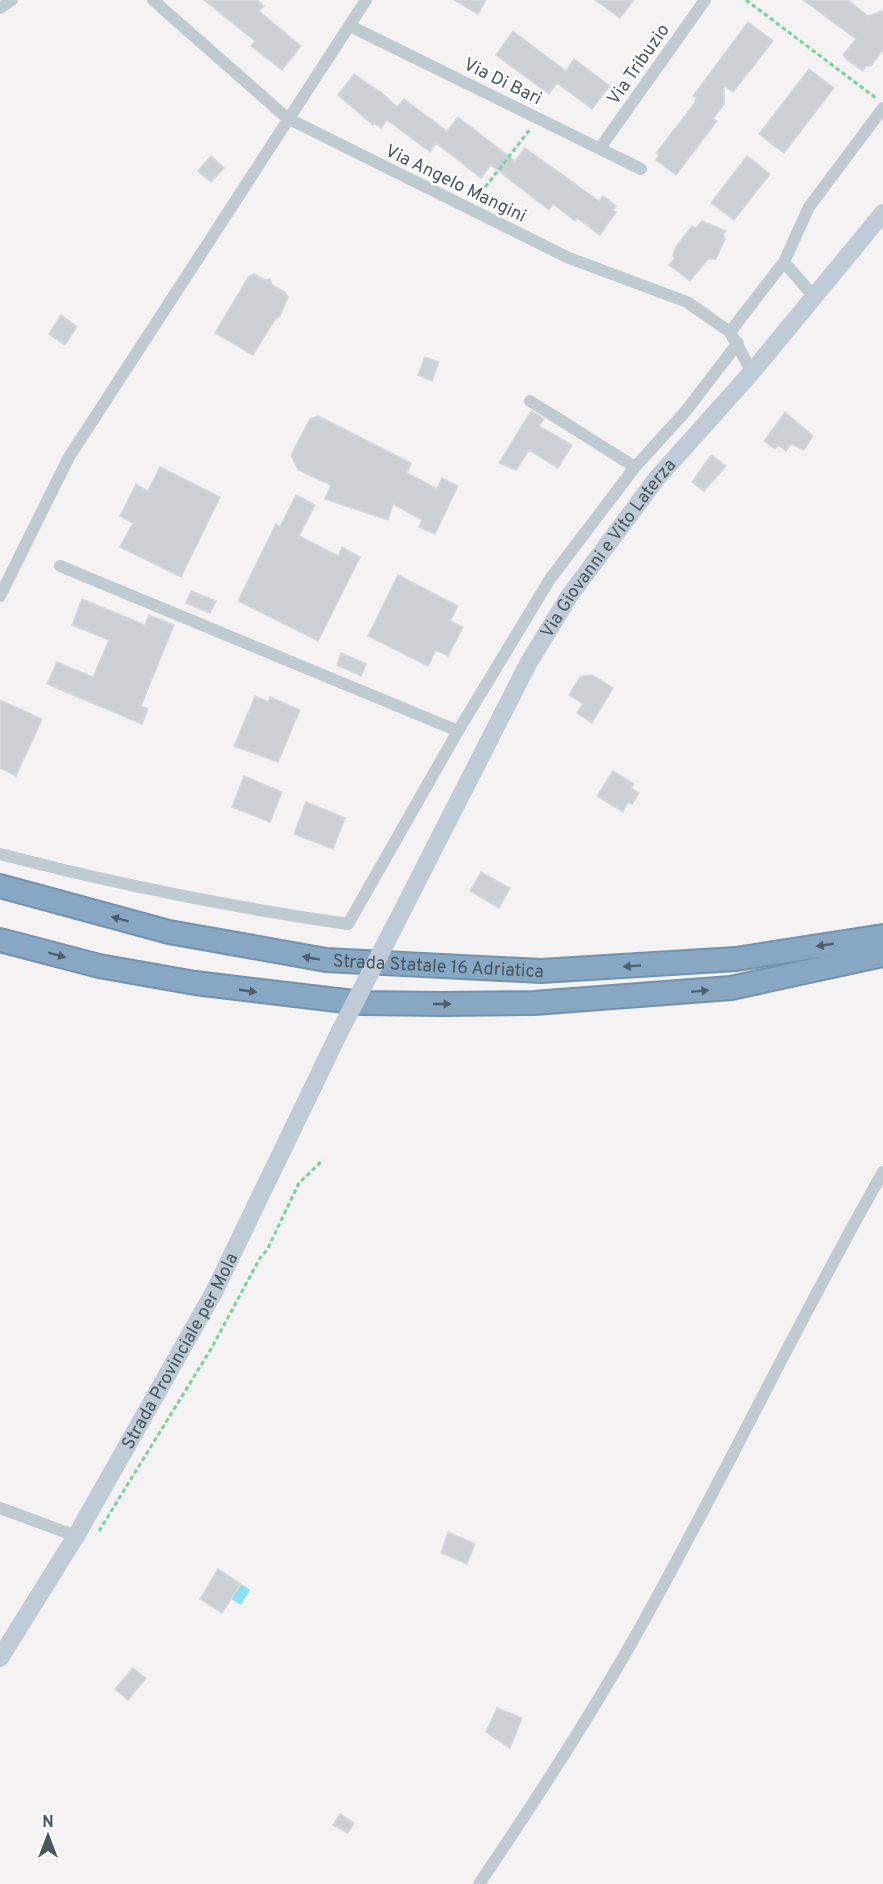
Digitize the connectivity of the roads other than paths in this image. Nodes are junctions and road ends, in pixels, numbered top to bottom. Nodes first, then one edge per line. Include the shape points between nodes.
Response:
1 (12, 0) edge
2 (153, 0) edge
3 (366, 0) edge
4 (705, 0) edge
5 (0, 8) edge
6 (350, 26) junction
7 (883, 106) edge
8 (287, 118) junction
9 (600, 148) junction
10 (641, 169) dead end
11 (883, 213) edge
12 (784, 262) junction
13 (815, 298) junction
14 (730, 332) junction
15 (738, 343) junction
16 (752, 372) junction
17 (530, 401) dead end
18 (635, 466) junction
19 (60, 566) dead end
20 (0, 596) edge
21 (458, 730) junction
22 (0, 854) edge
23 (0, 886) edge
24 (883, 936) edge
25 (0, 940) edge
26 (883, 955) edge
27 (339, 1033) joint
28 (883, 1172) edge
29 (0, 1508) edge
30 (76, 1536) junction
31 (0, 1658) edge
32 (479, 1884) edge

1 - 5 street
2 - 8 street, Via Angelo Mangini
3 - 6 street
4 - 9 street, Via Tribuzio
6 - 8 street
6 - 9 street, Via Di Bari
7 - 12 street via 809,207
8 - 14 street, Via Angelo Mangini via 569,258 687,302
8 - 20 street via 69,457
9 - 10 street, Via Di Bari
11 - 13 street, Via Giovanni e Vito Laterza
12 - 13 street
12 - 14 street
13 - 16 street, Via Giovanni e Vito Laterza
14 - 15 street, Via Angelo Mangini
15 - 16 street, Via Angelo Mangini
15 - 18 street via 685,412
16 - 27 street, Via Giovanni e Vito Laterza, bridge via 657,478 570,595 529,662
17 - 18 street
18 - 21 street via 550,579
19 - 21 street
21 - 22 street via 348,924 240,908 84,876
24 -> 23 highway, Strada Statale 16 Adriatica via 736,959 541,971 326,960 169,932
25 -> 26 highway, Strada Statale 16 Adriatica via 99,966 195,983 363,1003 534,1003 731,988
27 - 30 street, Strada Provinciale per Mola via 214,1292
28 - 32 street via 637,1634 585,1723
29 - 30 street
30 - 31 street, Strada Provinciale per Mola

